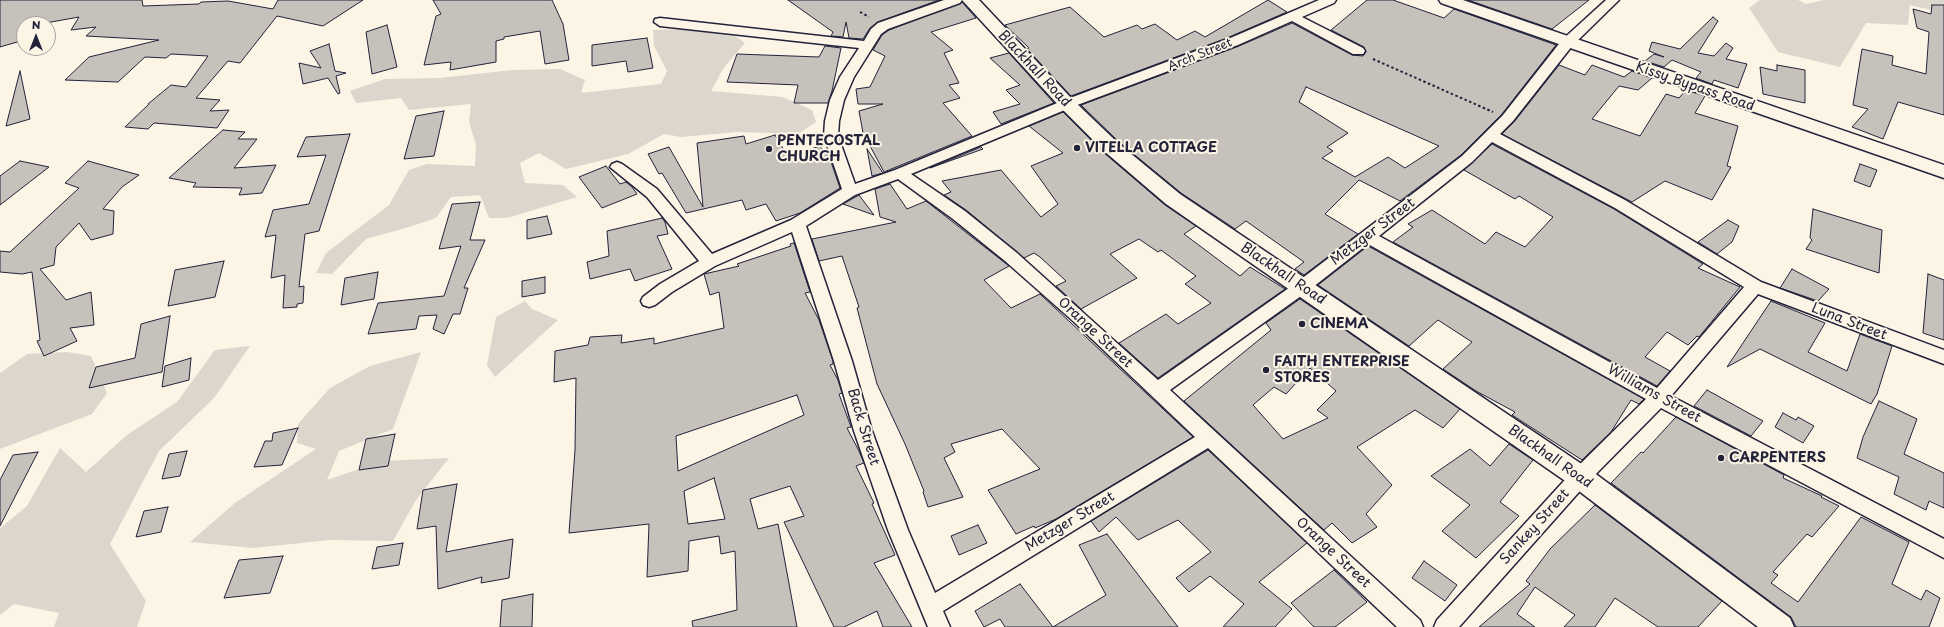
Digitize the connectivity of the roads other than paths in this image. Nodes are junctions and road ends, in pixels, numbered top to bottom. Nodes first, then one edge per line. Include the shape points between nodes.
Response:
1 (956, 0) edge
2 (970, 0) edge
3 (1330, 0) edge
4 (1447, 0) edge
5 (1613, 0) edge
6 (1293, 17) junction
7 (660, 22) dead end
8 (868, 45) junction
9 (1566, 45) junction
10 (1358, 51) road end
11 (1067, 104) junction
12 (1492, 136) junction
13 (617, 167) dead end
14 (1944, 172) edge
15 (900, 173) junction
16 (850, 191) junction
17 (798, 224) junction
18 (1367, 236) junction
19 (709, 262) junction
20 (1755, 286) junction
21 (1302, 287) junction
22 (649, 301) dead end
23 (1944, 357) edge
24 (1156, 390) junction
25 (1659, 398) junction
26 (1209, 438) junction
27 (1580, 477) junction
28 (1944, 549) edge
29 (930, 607) junction
30 (939, 627) edge
31 (1412, 627) edge
32 (1445, 627) edge
33 (1780, 627) edge

1 - 8 street via 882,26
2 - 11 street, Blackhall Road
3 - 6 street, Arch Street
4 - 9 street, Kissy Bypass Road
5 - 9 street, Metzger Street
6 - 10 street
6 - 11 street, Arch Street via 1170,67
7 - 8 street
8 - 16 street via 847,77 837,100 832,121 831,136
9 - 12 street, Metzger Street
9 - 14 street, Kissy Bypass Road
11 - 15 street
11 - 21 street, Blackhall Road via 1111,148 1173,199
12 - 18 street, Metzger Street via 1429,190
12 - 20 street, Luna Street via 1620,204
13 - 19 street via 652,193
15 - 16 street
15 - 24 street, Orange Street via 959,215 1011,257
16 - 17 street
17 - 19 street
17 - 29 street, Back Street via 863,431 898,530
18 - 21 street, Metzger Street
18 - 25 street, Williams Street
19 - 22 street
20 - 23 street, Luna Street
20 - 25 street, Sankey Street
21 - 24 street, Metzger Street
21 - 27 street, Blackhall Road
24 - 26 street, Orange Street
25 - 27 street, Sankey Street
25 - 28 street, Williams Street
26 - 29 street, Metzger Street
26 - 31 street, Orange Street
27 - 32 street, Sankey Street
27 - 33 street, Blackhall Road
29 - 30 street, Back Street

